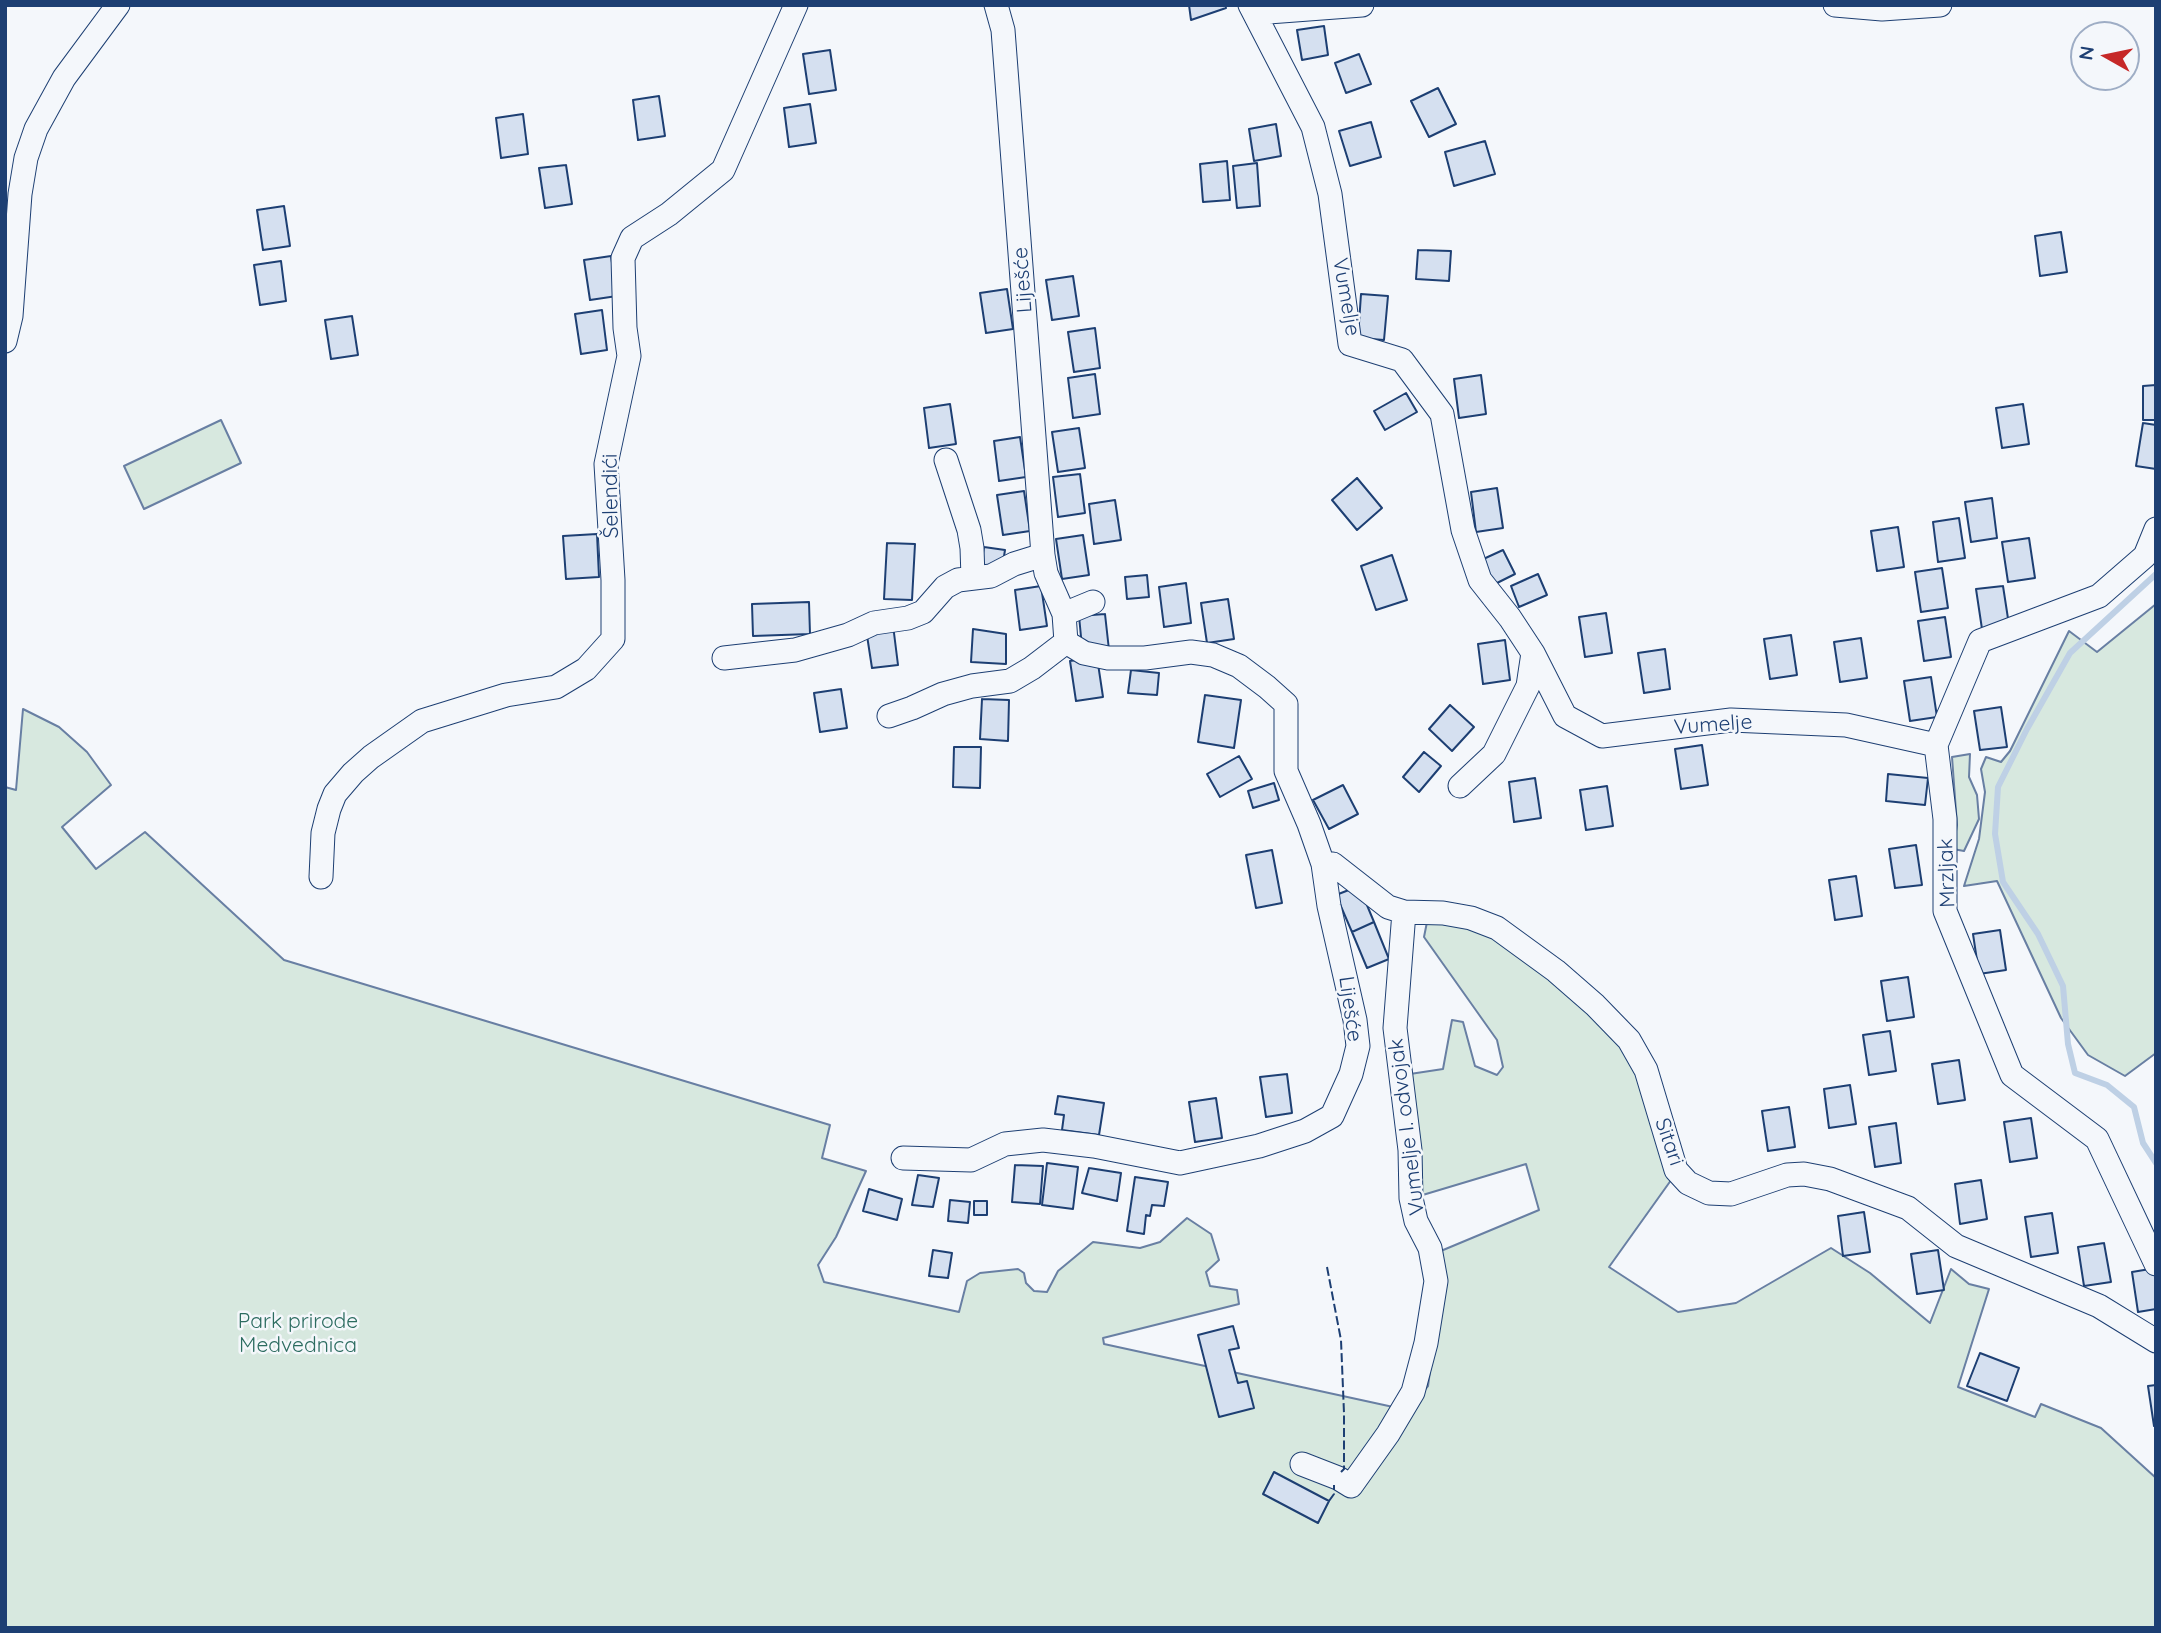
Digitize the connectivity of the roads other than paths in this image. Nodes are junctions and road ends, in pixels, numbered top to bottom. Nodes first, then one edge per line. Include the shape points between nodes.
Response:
1 (118, 5) edge
2 (796, 5) edge
3 (996, 5) edge
4 (1362, 5) edge
5 (1835, 5) edge
6 (1940, 5) edge
7 (1252, 9) edge
8 (5, 341) edge
9 (946, 460) dead end
10 (2156, 529) edge
11 (1042, 555) junction
12 (973, 578) junction
13 (1093, 602) dead end
14 (1063, 614) junction
15 (1066, 642) junction
16 (1533, 653) junction
17 (724, 658) dead end
18 (889, 716) dead end
19 (1936, 745) junction
20 (1460, 786) dead end
21 (1323, 864) junction
22 (321, 877) dead end
23 (1404, 912) junction
24 (903, 1158) dead end
25 (2156, 1264) edge
26 (2156, 1340) edge
27 (1302, 1464) dead end

1 - 8 street via 64,78 26,158
2 - 22 street, Šelendići via 723,170 632,238 623,258 629,356 606,464 613,639 586,669 556,687 506,695 422,720 371,757 335,794 323,833
3 - 11 street, Liješće via 1003,30
4 - 7 street
5 - 6 street via 1882,9
7 - 16 street, Vumelje via 1313,127 1330,194 1350,344 1402,360 1442,414 1463,530 1480,580
9 - 12 street via 969,530
10 - 19 street, Mrzljak via 2145,556 2099,596 1980,641
11 - 12 street via 991,576
11 - 14 street, Liješće
12 - 17 street via 945,587 923,612 908,618 874,623 795,650
13 - 14 street
14 - 15 street, Liješće
15 - 18 street via 1010,681 943,694
15 - 21 street, Liješće via 1084,653 1108,658 1191,652 1213,655 1239,666 1267,687 1286,704 1286,771
16 - 19 street, Vumelje via 1565,716 1602,736 1731,720 1846,725
16 - 20 street via 1528,686 1494,754
19 - 25 street, Mrzljak via 1945,819 1945,911 2012,1075 2097,1139
21 - 23 street, Sitari via 1333,864 1388,907
21 - 24 street, Liješće via 1358,1046 1332,1116 1305,1131 1259,1146 1180,1163 1044,1140 1006,1144 971,1160
23 - 26 street, Sitari via 1443,913 1497,928 1595,1005 1629,1040 1646,1070 1676,1170 1688,1183 1709,1193 1731,1194 1787,1175 1830,1179 1908,1208 1956,1246 2099,1306
23 - 27 street, Vumelje I. odvojak via 1395,1028 1410,1150 1410,1198 1430,1248 1436,1281 1426,1343 1413,1392 1351,1486

